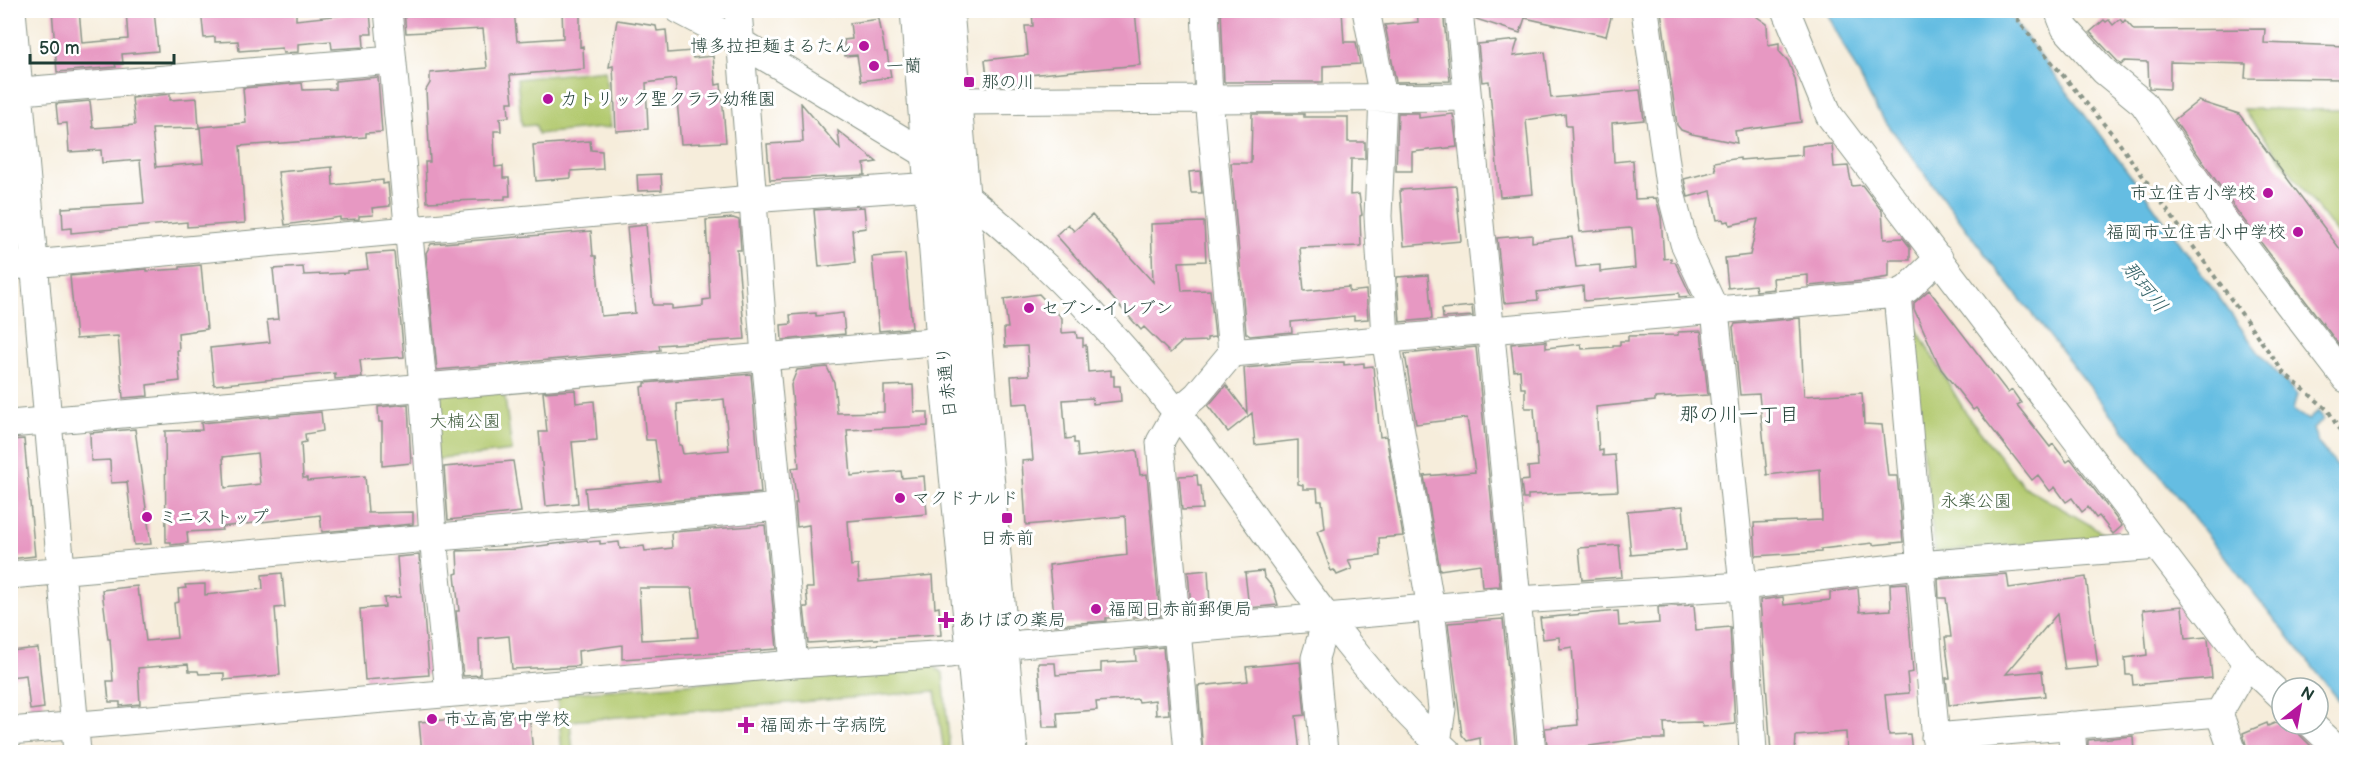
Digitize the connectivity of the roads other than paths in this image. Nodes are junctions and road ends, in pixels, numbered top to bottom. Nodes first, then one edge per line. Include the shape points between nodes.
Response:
1 (12, 10) edge
2 (388, 10) edge
3 (679, 10) edge
4 (738, 10) edge
5 (917, 10) edge
6 (947, 10) edge
7 (1205, 10) edge
8 (1366, 10) edge
9 (1459, 10) edge
10 (1645, 10) edge
11 (1786, 10) edge
12 (2058, 10) edge
13 (740, 42) junction
14 (392, 60) junction
15 (15, 92) edge
16 (1467, 97) junction
17 (1209, 98) junction
18 (1383, 98) junction
19 (955, 101) junction
20 (930, 171) junction
21 (962, 193) junction
22 (752, 199) junction
23 (408, 231) junction
24 (1939, 258) junction
25 (23, 265) edge
26 (1897, 294) junction
27 (1715, 310) junction
28 (1490, 330) junction
29 (1385, 338) junction
30 (943, 341) junction
31 (1232, 353) junction
32 (765, 356) junction
33 (2346, 379) edge
34 (423, 386) junction
35 (1177, 412) junction
36 (49, 420) junction
37 (10, 424) edge
38 (779, 507) junction
39 (433, 537) junction
40 (2158, 546) junction
41 (1919, 565) junction
42 (62, 571) junction
43 (10, 575) edge
44 (1743, 586) junction
45 (1518, 600) junction
46 (1431, 609) junction
47 (1327, 618) junction
48 (1177, 631) junction
49 (988, 649) junction
50 (794, 664) junction
51 (2247, 664) junction
52 (2270, 686) edge
53 (449, 693) junction
54 (2219, 713) junction
55 (74, 725) junction
56 (2071, 725) junction
57 (10, 731) edge
58 (2323, 736) edge
59 (1936, 745) edge
60 (1443, 748) edge
61 (77, 753) edge
62 (983, 753) edge
63 (1011, 753) edge
64 (1188, 753) edge
65 (1324, 753) edge
66 (1532, 753) edge
67 (1753, 753) edge
68 (2073, 753) edge
69 (2233, 753) edge
70 (2341, 753) edge

1 - 15 street
2 - 14 street
3 - 13 street
4 - 13 street
5 - 20 main road, 日赤通り
6 - 19 main road, 日赤通り
7 - 17 street
8 - 18 street
9 - 16 street
10 - 27 street via 1669,185 1684,243
11 - 24 street via 1829,115
12 - 33 street via 2065,28 2104,71 2143,103 2223,219
13 - 20 street
13 - 22 street
14 - 15 street
14 - 23 street
15 - 25 street
16 - 18 street
16 - 28 street
17 - 18 street
17 - 19 street
17 - 31 street
18 - 29 street via 1378,216
19 - 21 main road, 日赤通り
20 - 22 street
20 - 30 main road, 日赤通り
21 - 35 street via 1009,230 1080,299
21 - 49 main road, 日赤通り
22 - 23 street
22 - 32 street
23 - 25 street
23 - 34 street
24 - 26 street
24 - 40 street
25 - 36 street
26 - 27 street
26 - 41 street
27 - 28 street
27 - 44 street
28 - 29 street
28 - 45 street
29 - 31 street
29 - 46 street
30 - 32 street
30 - 49 main road, 日赤通り
31 - 35 street via 1197,395
32 - 34 street
32 - 38 street
34 - 36 street
34 - 39 street
35 - 47 street
35 - 48 street via 1160,442
36 - 37 street
36 - 42 street
38 - 39 street
38 - 50 street
39 - 42 street
39 - 53 street
40 - 41 street
40 - 51 street
41 - 44 street
41 - 59 street
42 - 43 street
42 - 55 street
44 - 45 street
44 - 67 street
45 - 46 street
45 - 66 street
46 - 47 street
46 - 60 street
47 - 48 street
47 - 60 street
47 - 65 street via 1315,658
48 - 49 street
48 - 64 street
49 - 50 street
49 - 62 main road, 日赤通り
49 - 63 main road, 日赤通り
50 - 53 street
51 - 52 street
51 - 54 street
53 - 55 street
54 - 56 street
54 - 69 street
55 - 57 street
55 - 61 street
56 - 59 street
56 - 68 street
58 - 70 street

